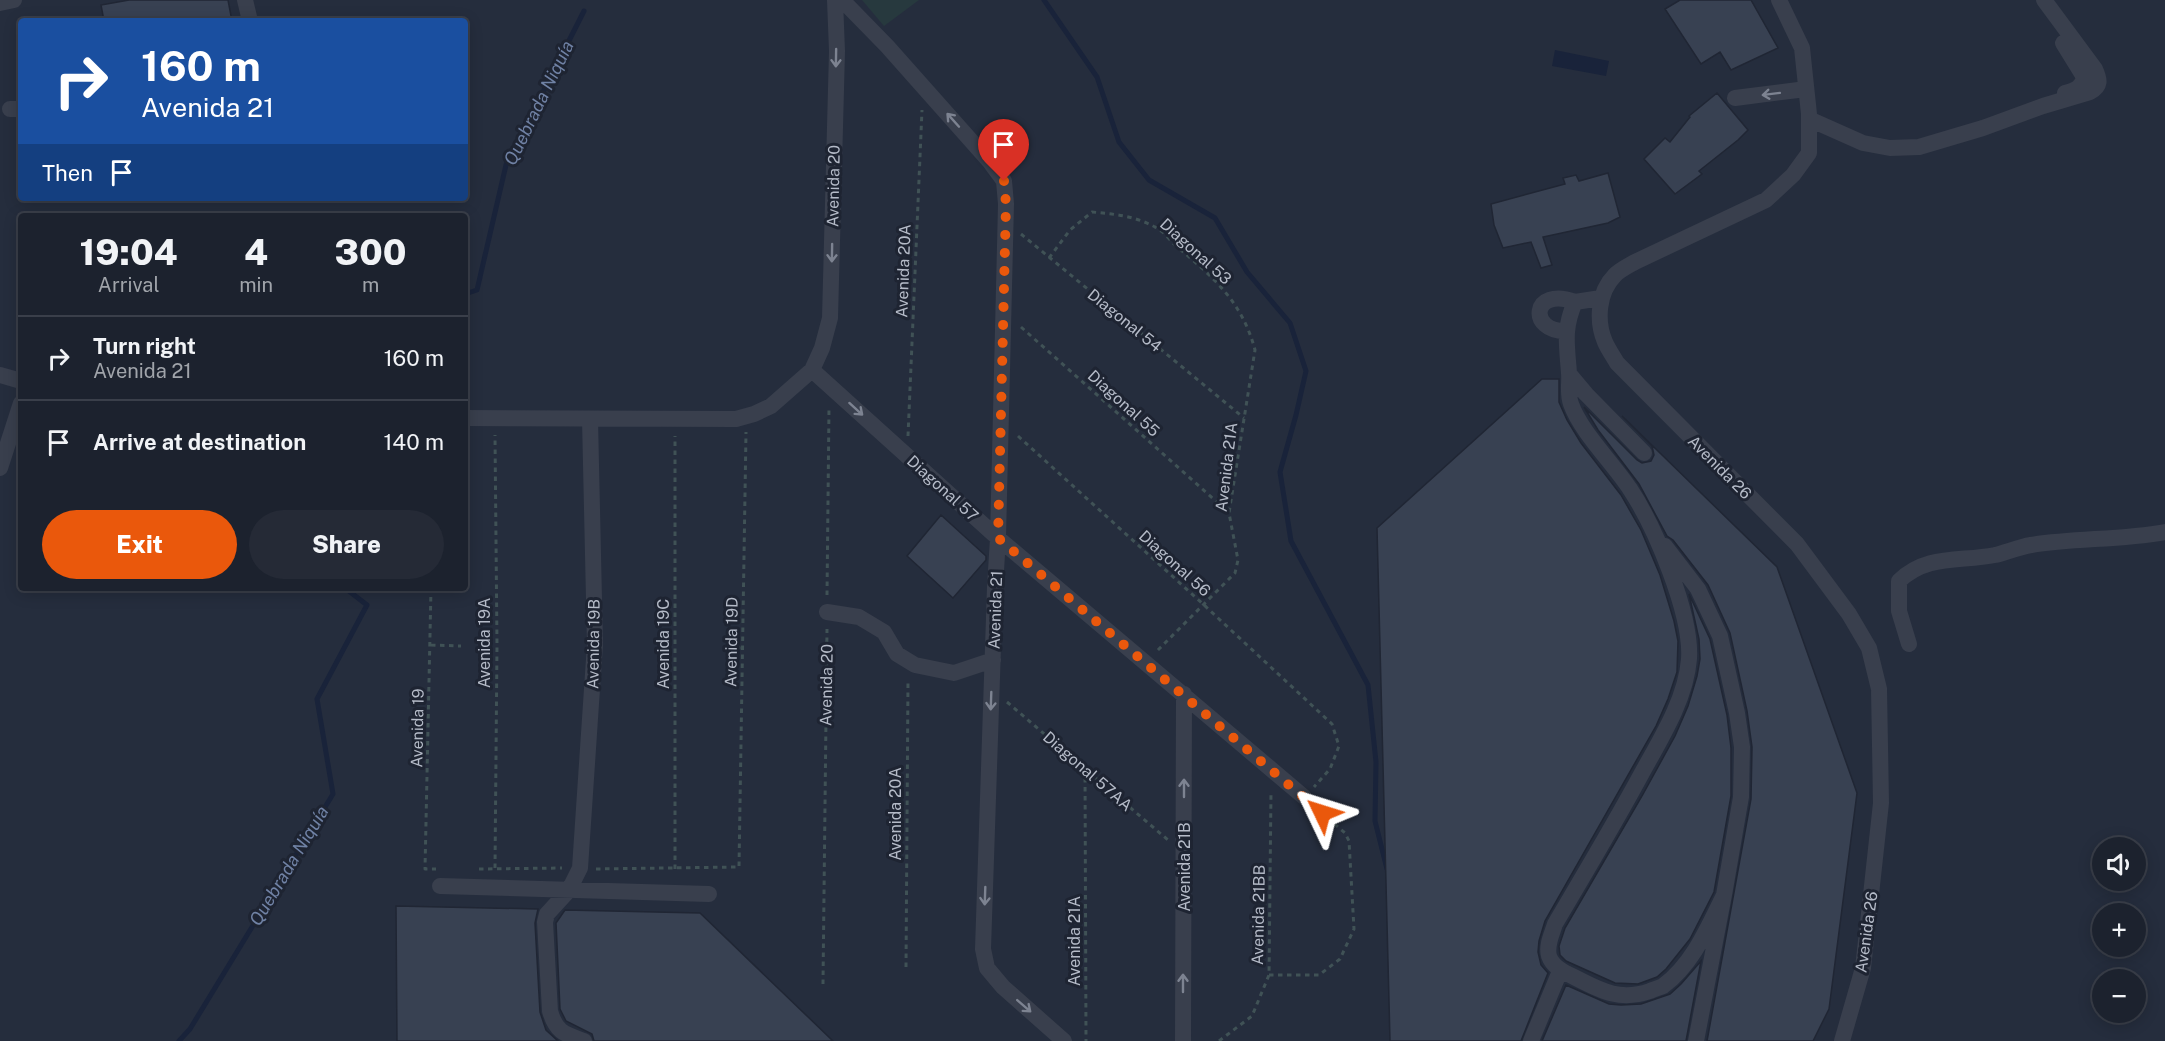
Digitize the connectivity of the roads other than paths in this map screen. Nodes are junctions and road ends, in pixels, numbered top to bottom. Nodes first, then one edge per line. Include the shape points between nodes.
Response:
1 (14, 0) edge
2 (245, 0) edge
3 (835, 0) edge
4 (842, 0) edge
5 (1779, 0) edge
6 (2033, 0) edge
7 (2044, 0) edge
8 (0, 3) edge
9 (249, 18) edge
10 (1806, 90) junction
11 (1735, 98) dead end
12 (1809, 116) junction
13 (1601, 298) junction
14 (1575, 302) junction
15 (1566, 331) junction
16 (812, 370) junction
17 (0, 375) edge
18 (1570, 375) junction
19 (18, 380) edge
20 (18, 412) edge
21 (468, 418) edge
22 (590, 419) junction
23 (1644, 453) dead end
24 (0, 468) edge
25 (2165, 532) edge
26 (1657, 536) junction
27 (998, 538) junction
28 (827, 612) road end
29 (1909, 644) dead end
30 (993, 660) junction
31 (1184, 694) junction
32 (1304, 798) road end
33 (440, 886) dead end
34 (569, 890) junction
35 (709, 894) dead end
36 (1724, 895) junction
37 (1560, 971) junction
38 (584, 1041) edge
39 (1064, 1041) edge
40 (1183, 1041) edge
41 (1530, 1041) edge
42 (1696, 1041) edge
43 (1842, 1041) edge

1 - 8 street
2 - 9 street
3 -> 16 street, Avenida 20 via 830,318
27 -> 4 street, Avenida 21 via 1004,181
5 - 10 street via 1802,48
6 - 12 street via 2084,76 2077,89 1918,139 1865,136
7 - 12 street via 2095,69 2099,84 2090,92 1919,147 1890,148 1863,143
10 -> 11 street
10 - 12 street
12 - 13 street via 1809,153 1793,175 1766,200 1635,262 1617,273
13 - 14 street
13 - 43 street, Avenida 26 via 1604,341 1617,363 1797,544 1869,648 1879,689 1881,804 1863,968
14 - 15 street
14 - 15 street via 1552,297 1541,308 1541,321 1546,327
15 - 18 street
16 - 22 street via 771,406 746,417
16 -> 27 street, Diagonal 57
17 - 19 street
18 - 23 street
18 - 26 street via 1571,405 1630,489
20 - 24 street
21 - 22 street
22 - 34 street, Avenida 19B via 596,644 580,868
25 - 29 street via 2030,545 1994,555 1932,562 1911,570 1899,581 1899,610
26 - 36 street via 1698,589 1720,636 1737,713 1742,747 1741,798
26 - 37 street via 1690,642 1685,680 1651,756 1555,924 1549,956
27 - 30 street, Avenida 21
27 - 31 street, Diagonal 57
28 - 30 street via 859,617 884,632 897,654 915,665 954,673
30 -> 39 street, Avenida 21 via 983,949 987,968 1003,987
31 - 32 street, Diagonal 57
40 -> 31 street, Avenida 21B
33 - 34 street
34 - 35 street
34 - 38 street via 547,914 545,922 550,1011 554,1024 565,1035
36 - 37 street via 1693,954 1662,987 1636,996 1614,995
36 - 42 street
37 - 41 street

